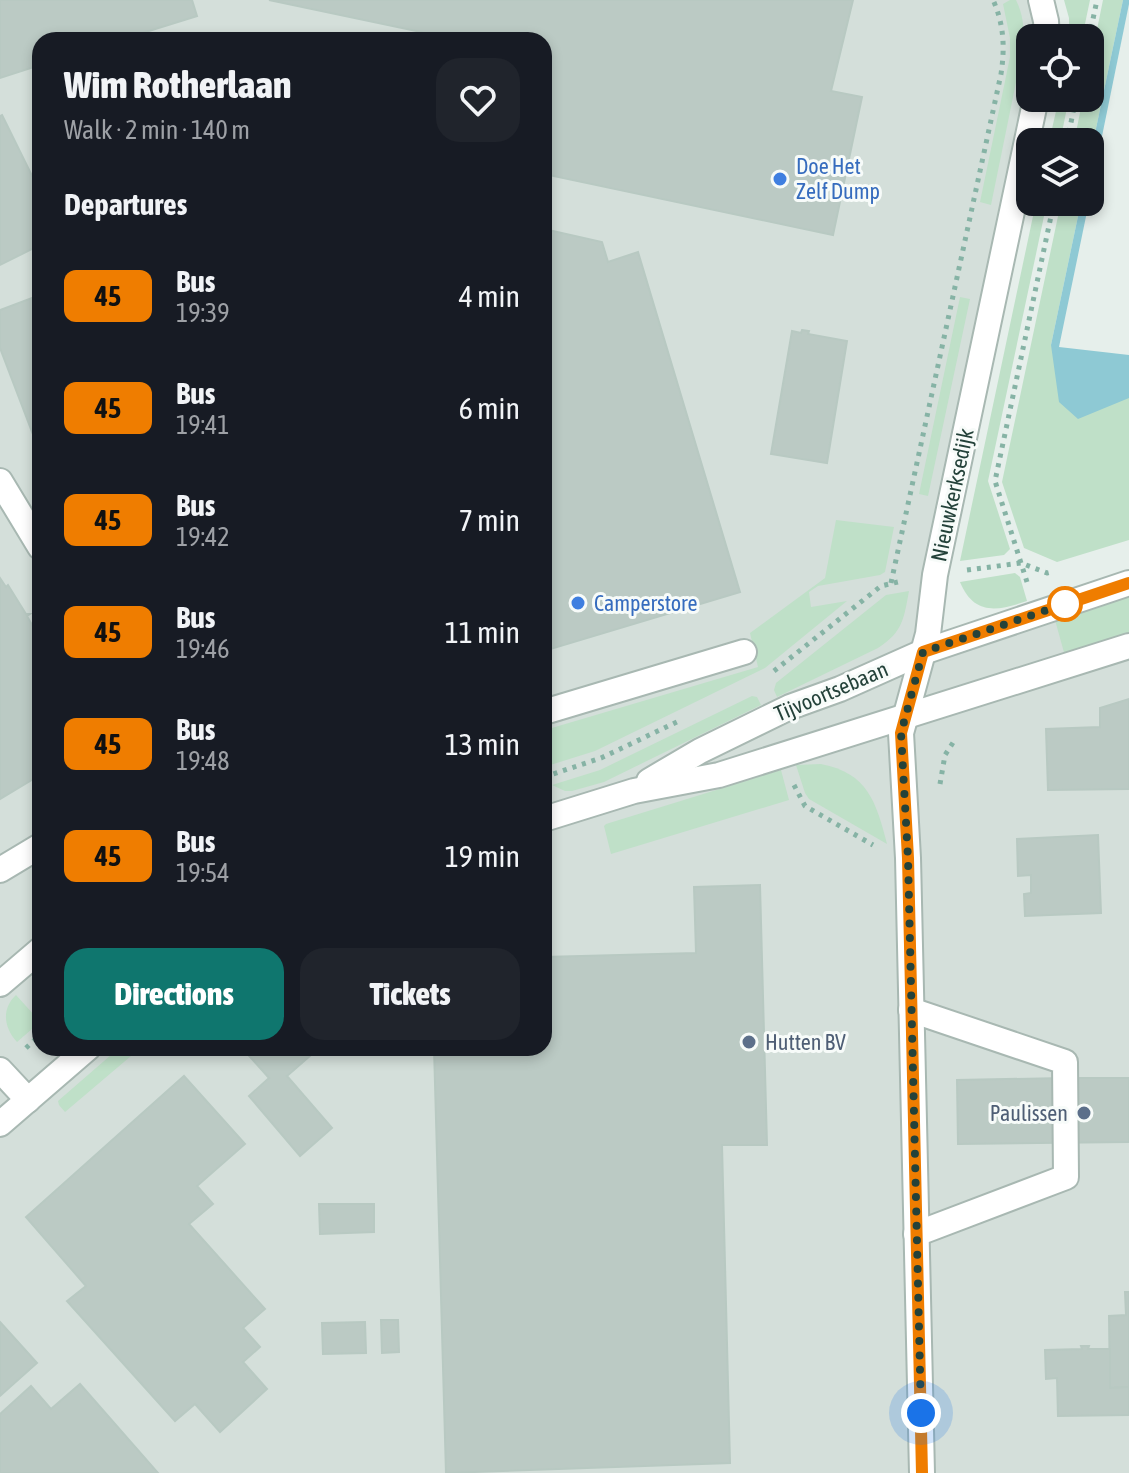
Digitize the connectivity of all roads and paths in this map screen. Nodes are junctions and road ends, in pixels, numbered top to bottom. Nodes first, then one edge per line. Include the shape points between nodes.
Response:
1 (993, 0) edge
2 (1041, 0) edge
3 (1097, 0) edge
4 (1046, 24) edge
5 (1092, 24) edge
6 (1033, 112) edge
7 (1051, 216) edge
8 (0, 481) edge
9 (32, 534) edge
10 (1021, 563) junction
11 (935, 575) junction
12 (891, 583) junction
13 (1129, 583) edge
14 (1036, 613) junction
15 (1129, 646) edge
16 (744, 652) dead end
17 (923, 652) junction
18 (552, 710) edge
19 (690, 715) dead end
20 (773, 715) junction
21 (906, 716) junction
22 (966, 731) dead end
23 (786, 754) junction
24 (552, 774) edge
25 (634, 791) junction
26 (940, 794) dead end
27 (552, 817) edge
28 (877, 847) dead end
29 (32, 851) edge
30 (0, 870) edge
31 (32, 957) edge
32 (0, 984) edge
33 (911, 1010) junction
34 (79, 1056) edge
35 (0, 1070) edge
36 (28, 1100) junction
37 (0, 1124) edge
38 (916, 1234) junction
39 (922, 1473) edge

1 - 12 path, Nieuwkerksedijk via 1003,33 1001,74
2 - 4 street
3 - 5 path
6 - 11 street, Nieuwkerksedijk
7 - 10 path, Nieuwkerksedijk via 995,481
8 - 9 street
10 - 11 path, Tijvoortsebaan
10 - 14 path, Nieuwkerksedijk
11 - 12 path, Tijvoortsebaan
11 - 17 street, Nieuwkerksedijk
12 - 20 path, Tijvoortsebaan via 760,682
13 - 14 street, Tijvoortsebaan
14 - 17 street, Tijvoortsebaan
15 - 21 street, Tijvoortsebaan
16 - 18 street
17 - 20 street, Tijvoortsebaan
17 - 21 street, Nieuwkerksedijk
19 - 24 path via 601,758
20 - 25 street, Tijvoortsebaan
21 - 23 street, Tijvoortsebaan
21 - 33 street, Nieuwkerksedijk via 901,733
22 - 26 path via 945,755
23 - 25 street, Tijvoortsebaan via 719,775
23 - 28 path via 805,806
25 - 27 street, Tijvoortsebaan
29 - 30 street
31 - 32 street
33 - 38 street, Nieuwkerksedijk
33 - 38 street via 1065,1062 1066,1177
34 - 36 street
35 - 36 street
36 - 37 street
38 - 39 street, Nieuwkerksedijk

